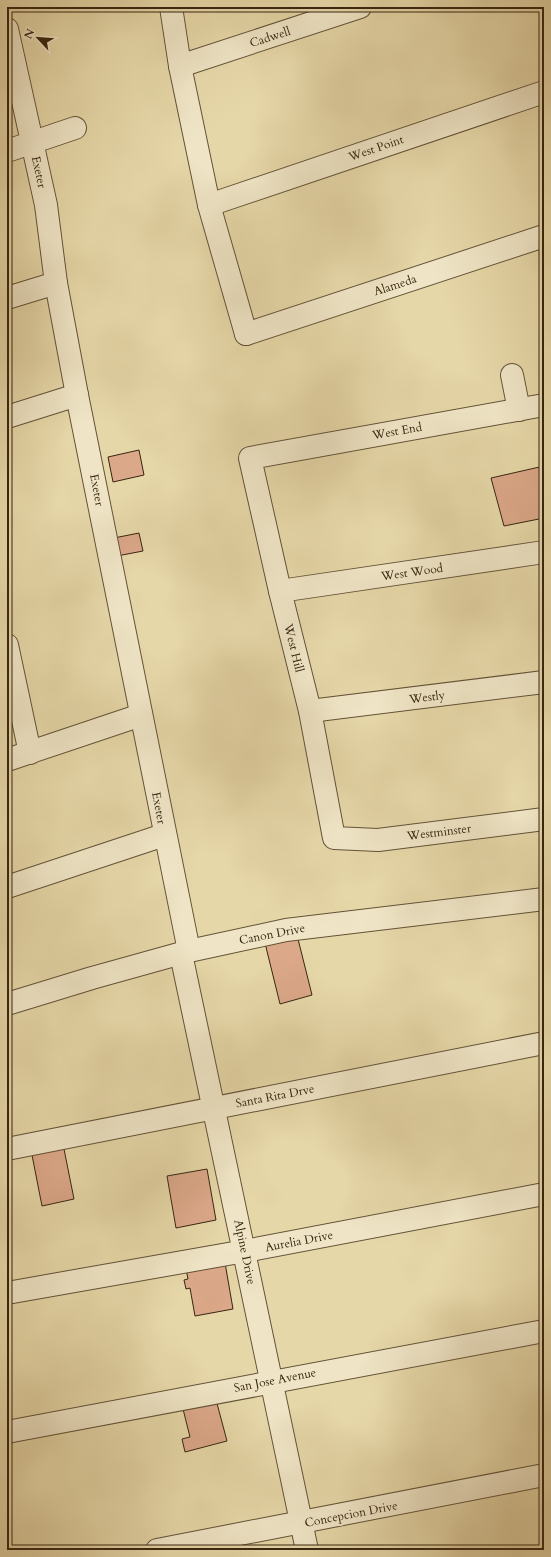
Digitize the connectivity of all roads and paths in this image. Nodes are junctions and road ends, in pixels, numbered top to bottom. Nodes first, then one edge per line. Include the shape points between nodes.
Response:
1 (171, 7) edge
2 (360, 7) edge
3 (7, 29) edge
4 (180, 66) junction
5 (544, 92) edge
6 (75, 128) dead end
7 (32, 144) junction
8 (7, 151) edge
9 (209, 205) junction
10 (544, 236) edge
11 (56, 283) junction
12 (7, 298) edge
13 (512, 375) dead end
14 (77, 395) junction
15 (544, 405) edge
16 (519, 410) junction
17 (7, 417) edge
18 (250, 458) joint
19 (544, 552) edge
20 (280, 591) junction
21 (7, 645) edge
22 (544, 682) edge
23 (310, 711) junction
24 (141, 715) junction
25 (30, 753) junction
26 (7, 760) edge
27 (544, 819) edge
28 (164, 835) junction
29 (334, 838) joint
30 (7, 887) edge
31 (544, 899) edge
32 (185, 953) junction
33 (7, 1004) edge
34 (544, 1043) edge
35 (214, 1108) junction
36 (7, 1149) edge
37 (544, 1194) edge
38 (245, 1251) junction
39 (7, 1293) edge
40 (544, 1331) edge
41 (272, 1381) junction
42 (7, 1432) edge
43 (544, 1475) edge
44 (303, 1523) junction
45 (157, 1550) edge
46 (307, 1550) edge

1 - 4 street
2 - 4 street, Cadwell
3 - 7 street, Exeter
4 - 9 street
5 - 9 street, West Point
6 - 7 street
7 - 8 street
7 - 11 street, Exeter via 46,205
9 - 10 street, Alameda via 241,341
11 - 12 street
11 - 14 street, Exeter
13 - 16 street
14 - 17 street
14 - 24 street, Exeter
15 - 16 street, West End
16 - 18 street, West End
18 - 20 street, West Hill
19 - 20 street, West Wood
20 - 23 street, West Hill
21 - 25 street
22 - 23 street, Westly
23 - 29 street, West Hill
24 - 25 street
24 - 28 street, Exeter
25 - 26 street
27 - 29 street, Westminster via 378,840
28 - 30 street
28 - 32 street, Exeter
31 - 32 street, Canon Drive via 286,930
32 - 33 street, Canon Drive
32 - 35 street, Alpine Drive
34 - 35 street, Santa Rita Drve
35 - 36 street, Santa Rita Drve
35 - 38 street, Alpine Drive
37 - 38 street, Aurelia Drive
38 - 39 street, Aurelia Drive
38 - 41 street, Alpine Drive
40 - 41 street, San Jose Avenue
41 - 42 street, San Jose Avenue
41 - 44 street, Alpine Drive
43 - 44 street, Concepcion Drive
44 - 45 street, Concepcion Drive
44 - 46 street, Alpine Drive

